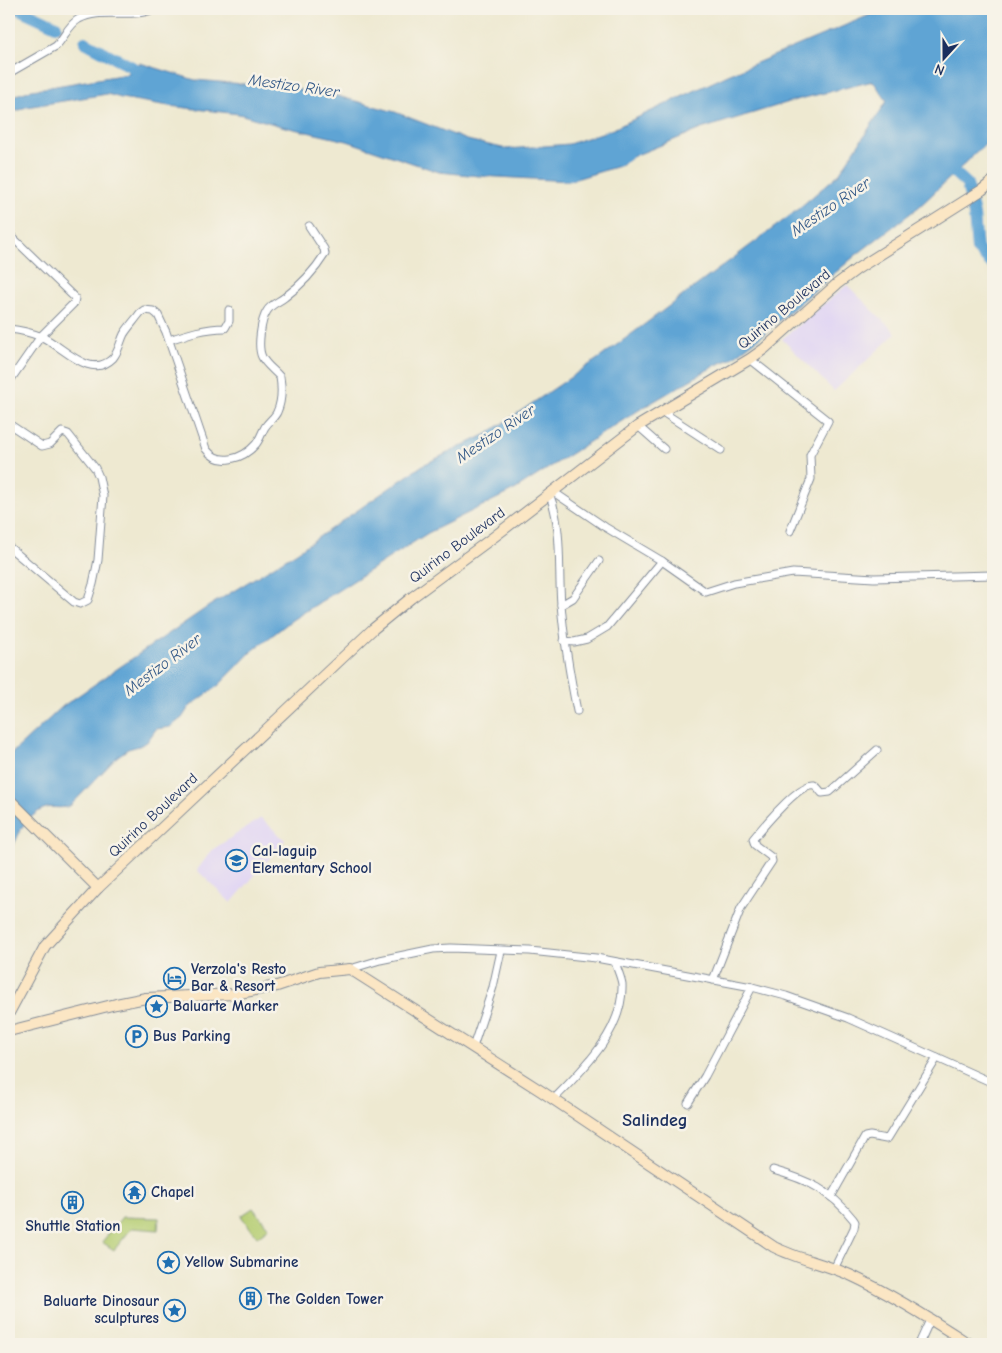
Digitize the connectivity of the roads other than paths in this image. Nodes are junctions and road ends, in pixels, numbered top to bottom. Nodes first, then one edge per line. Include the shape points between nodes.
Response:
1 (154, 9) edge
2 (9, 73) edge
3 (993, 181) edge
4 (309, 226) dead end
5 (9, 234) edge
6 (229, 310) dead end
7 (9, 329) edge
8 (42, 335) junction
9 (169, 340) junction
10 (750, 359) junction
11 (9, 382) edge
12 (661, 411) junction
13 (9, 424) edge
14 (638, 426) junction
15 (664, 449) dead end
16 (721, 450) dead end
17 (550, 492) junction
18 (790, 531) dead end
19 (9, 547) edge
20 (599, 561) dead end
21 (662, 561) junction
22 (993, 575) edge
23 (561, 605) junction
24 (564, 641) junction
25 (577, 711) dead end
26 (877, 750) dead end
27 (9, 799) edge
28 (98, 888) junction
29 (501, 951) junction
30 (615, 962) junction
31 (350, 969) junction
32 (713, 980) junction
33 (752, 987) junction
34 (9, 1012) edge
35 (9, 1031) edge
36 (472, 1047) junction
37 (937, 1058) junction
38 (993, 1083) edge
39 (553, 1100) junction
40 (688, 1103) dead end
41 (773, 1170) dead end
42 (831, 1197) junction
43 (834, 1269) junction
44 (930, 1320) junction
45 (920, 1344) edge
46 (969, 1344) edge

1 - 2 street via 80,18 56,46
3 - 10 street, Quirino Boulevard via 837,284
4 - 9 street via 325,254 309,275 266,312 260,352 280,377 280,402 276,414 248,452 223,460 213,457 206,449
5 - 8 street via 75,298 74,303
6 - 9 street via 229,321 224,328 193,332
7 - 8 street
8 - 9 street via 82,362 96,366 112,359 123,336 140,313 149,310 158,315
8 - 11 street
10 - 12 street, Quirino Boulevard
10 - 18 street via 828,421 810,455 810,479
12 - 14 street, Quirino Boulevard
12 - 16 street
13 - 19 street via 42,446 50,444 62,432 68,434 95,468 103,496 98,560 88,600 80,604 74,602
14 - 15 street
14 - 17 street, Quirino Boulevard
17 - 21 street
17 - 23 street via 558,522
17 - 28 street, Quirino Boulevard via 373,629
20 - 23 street via 573,598
21 - 22 street via 706,592 734,583 794,573 874,578
21 - 24 street via 607,627 587,639
23 - 24 street
24 - 25 street
26 - 32 street via 830,792 822,793 815,785 802,789 753,839 772,861 741,908
27 - 28 street
28 - 34 street, Quirino Boulevard via 45,946
29 - 30 street via 576,955
29 - 31 street via 432,949
29 - 36 street via 493,987
30 - 32 street
30 - 39 street via 622,984 618,1012 608,1034 587,1064
31 - 35 street via 319,972 277,986 234,994 146,998
31 - 36 street
32 - 33 street
33 - 37 street via 848,1018
33 - 40 street
36 - 39 street
37 - 38 street
37 - 42 street via 888,1138 865,1138
39 - 43 street via 774,1247
41 - 42 street via 810,1182
42 - 43 street via 855,1222
43 - 44 street via 863,1281
44 - 45 street
44 - 46 street

